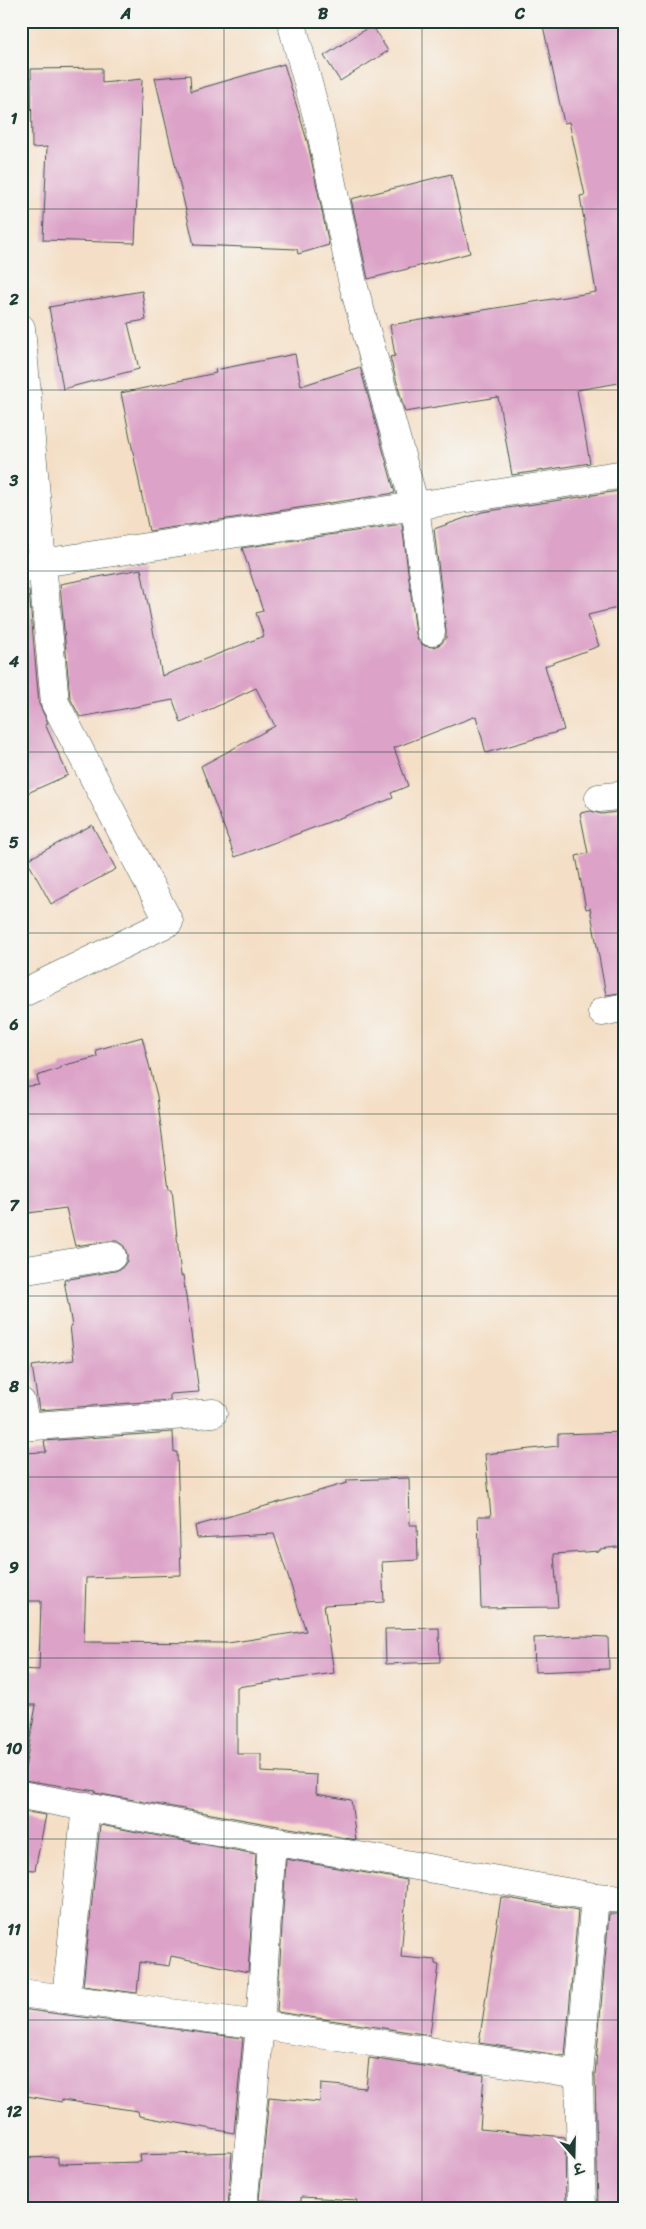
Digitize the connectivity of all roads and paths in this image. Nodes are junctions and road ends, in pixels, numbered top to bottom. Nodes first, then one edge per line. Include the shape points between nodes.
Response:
1 (291, 21) edge
2 (21, 329) edge
3 (625, 474) edge
4 (415, 506) junction
5 (31, 566) edge
6 (431, 632) dead end
7 (21, 994) edge
8 (112, 1256) dead end
9 (21, 1271) edge
10 (213, 1413) dead end
11 (23, 1418) edge
12 (21, 1795) edge
13 (86, 1806) junction
14 (272, 1842) junction
15 (595, 1897) junction
16 (625, 1899) edge
17 (21, 1993) edge
18 (66, 2000) junction
19 (260, 2025) junction
20 (578, 2074) junction
21 (243, 2208) edge
22 (582, 2208) edge

1 - 4 street via 320,126 353,284
2 - 5 street
3 - 4 street
4 - 5 street
4 - 6 street
5 - 7 street via 55,703 169,922
8 - 9 street
10 - 11 street
12 - 13 street
13 - 14 street
13 - 18 street
14 - 15 street
14 - 19 street
15 - 16 street
15 - 20 street
17 - 18 street
18 - 19 street
19 - 20 street
19 - 21 street
20 - 22 street

